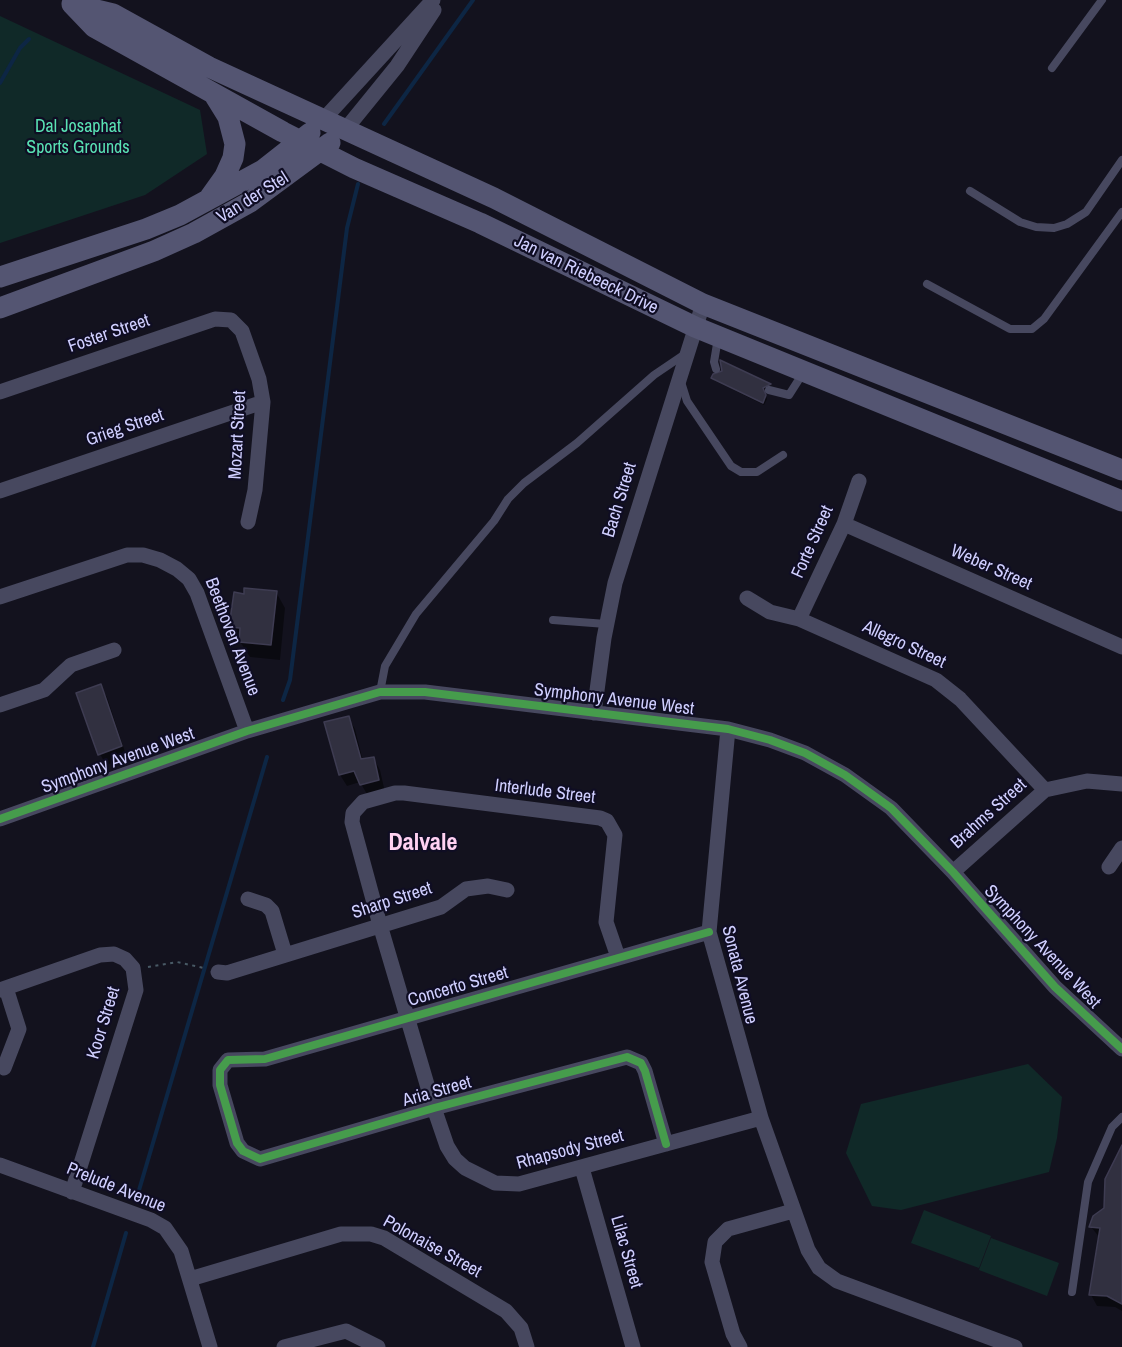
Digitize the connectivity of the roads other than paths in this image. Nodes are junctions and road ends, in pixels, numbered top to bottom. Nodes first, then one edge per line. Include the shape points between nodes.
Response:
1 (433, 0) edge
2 (440, 0) edge
3 (1102, 0) edge
4 (68, 2) edge
5 (1052, 68) dead end
6 (214, 94) junction
7 (323, 120) junction
8 (345, 130) junction
9 (301, 141) junction
10 (321, 151) junction
11 (1122, 160) edge
12 (350, 166) junction
13 (283, 180) junction
14 (970, 190) dead end
15 (203, 204) junction
16 (1122, 212) edge
17 (0, 277) edge
18 (927, 284) dead end
19 (703, 304) junction
20 (0, 308) edge
21 (231, 320) joint
22 (695, 327) junction
23 (718, 337) junction
24 (686, 353) junction
25 (716, 369) dead end
26 (804, 372) junction
27 (680, 375) junction
28 (769, 390) dead end
29 (0, 392) edge
30 (263, 402) junction
31 (783, 455) dead end
32 (1122, 470) edge
33 (859, 481) dead end
34 (0, 491) edge
35 (1122, 501) edge
36 (248, 522) dead end
37 (844, 524) junction
38 (0, 597) edge
39 (747, 598) dead end
40 (799, 619) junction
41 (553, 620) dead end
42 (606, 624) junction
43 (1122, 647) edge
44 (114, 650) dead end
45 (380, 692) junction
46 (1, 703) edge
47 (594, 713) junction
48 (728, 729) junction
49 (247, 731) junction
50 (1122, 784) edge
51 (1044, 790) junction
52 (0, 819) edge
53 (352, 822) joint
54 (1122, 848) edge
55 (1109, 867) dead end
56 (953, 872) junction
57 (507, 890) dead end
58 (248, 899) dead end
59 (380, 926) junction
60 (709, 932) junction
61 (285, 954) junction
62 (618, 957) junction
63 (218, 972) dead end
64 (3, 989) edge
65 (407, 1017) junction
66 (1122, 1049) edge
67 (4, 1068) dead end
68 (220, 1070) joint
69 (434, 1108) junction
70 (1122, 1117) edge
71 (761, 1118) junction
72 (666, 1144) junction
73 (0, 1164) edge
74 (582, 1168) junction
75 (72, 1192) junction
76 (793, 1211) junction
77 (190, 1279) junction
78 (1072, 1292) dead end
79 (210, 1347) edge
80 (284, 1347) edge
81 (378, 1347) edge
82 (527, 1347) edge
83 (633, 1347) edge
84 (740, 1347) edge
85 (1015, 1347) edge

1 - 7 street, Van der Stel
2 - 8 street, Van der Stel via 397,66
3 - 5 lane
4 - 6 main road, Jan van Riebeeck Drive via 94,27
4 - 7 main road, Jan van Riebeeck Drive via 112,14 209,67
6 - 9 main road, Jan van Riebeeck Drive
6 - 15 main road via 233,130 234,151 225,176
7 - 8 main road, Jan van Riebeeck Drive
7 - 9 main road, Van der Stel
8 - 10 main road, Van der Stel
8 - 19 main road, Jan van Riebeeck Drive via 494,198
9 - 10 main road, Jan van Riebeeck Drive
9 - 15 main road, Van der Stel via 263,170
10 - 12 main road, Jan van Riebeeck Drive
10 - 13 main road, Van der Stel
11 - 14 lane via 1086,212 1054,228 1020,222
12 - 13 main road
12 - 22 main road, Jan van Riebeeck Drive
13 - 20 main road, Van der Stel via 224,218 154,251
15 - 17 main road, Van der Stel via 146,229
16 - 18 lane via 1044,319 1032,329 1010,329
19 - 22 street, Bach Street
19 - 32 main road, Jan van Riebeeck Drive
21 - 29 street, Foster Street via 215,319
21 - 30 street, Mozart Street via 242,331
22 - 23 main road, Jan van Riebeeck Drive
22 - 24 street, Bach Street
23 - 25 lane
23 - 26 main road, Jan van Riebeeck Drive
24 - 27 street, Bach Street
24 - 45 lane via 654,375 508,499 416,614 386,666
26 - 28 lane via 789,395
26 - 35 main road, Jan van Riebeeck Drive
27 - 31 lane via 687,401 731,466 741,472 757,472
27 - 42 street, Bach Street via 615,583
30 - 34 street, Grieg Street
30 - 36 street, Mozart Street
33 - 37 street, Forte Street
37 - 40 street, Forte Street
37 - 43 street, Weber Street
38 - 49 street, Beethoven Avenue via 127,555 160,560 177,569 197,592
39 - 40 street, Allegro Street via 770,612
40 - 51 street, Allegro Street via 949,688
41 - 42 lane
42 - 47 street, Bach Street
44 - 46 street via 71,665 44,690
45 - 47 street, Symphony Avenue West via 425,692
45 - 49 street, Symphony Avenue West
47 - 48 street, Symphony Avenue West
48 - 56 street, Symphony Avenue West via 805,753 845,775 891,808
48 - 60 street, Sonata Avenue
49 - 52 street, Symphony Avenue West
50 - 51 street, Brahms Street via 1087,781
51 - 56 street, Brahms Street
53 - 59 street, Rhapsody Street
53 - 62 street, Interlude Street via 353,813 363,802 395,793 607,821 613,828 615,843 606,922
54 - 55 street
56 - 66 street, Symphony Avenue West via 1055,987
57 - 59 street, Sharp Street via 488,886 466,889 441,907
58 - 61 street via 272,910
59 - 61 street, Sharp Street
59 - 65 street, Rhapsody Street
60 - 62 street, Concerto Street
60 - 71 street, Sonata Avenue
61 - 63 street, Sharp Street via 227,973
62 - 65 street, Concerto Street
64 - 67 street via 19,1029
64 - 75 street, Koor Street via 100,955 114,954 125,959 135,974 136,990
65 - 68 street, Concerto Street via 265,1059 228,1060
65 - 69 street, Rhapsody Street
68 - 69 street, Aria Street via 220,1085 237,1143 243,1151 260,1159
69 - 72 street, Aria Street via 627,1057 641,1063 645,1071
69 - 74 street, Rhapsody Street via 455,1159 480,1178 495,1184 519,1184
70 - 78 lane via 1112,1127 1088,1182
71 - 72 street, Rhapsody Street
71 - 76 street, Sonata Avenue
72 - 74 street, Rhapsody Street
73 - 75 street, Prelude Avenue
74 - 83 street, Lilac Street
75 - 77 street, Prelude Avenue via 165,1228 182,1251
76 - 84 street via 728,1229 715,1242 712,1262
76 - 85 street, Sonata Avenue via 819,1268 837,1281
77 - 79 street, Prelude Avenue
77 - 82 street, Polonaise Street via 341,1234 371,1234 506,1311 521,1328
80 - 81 street via 346,1331

